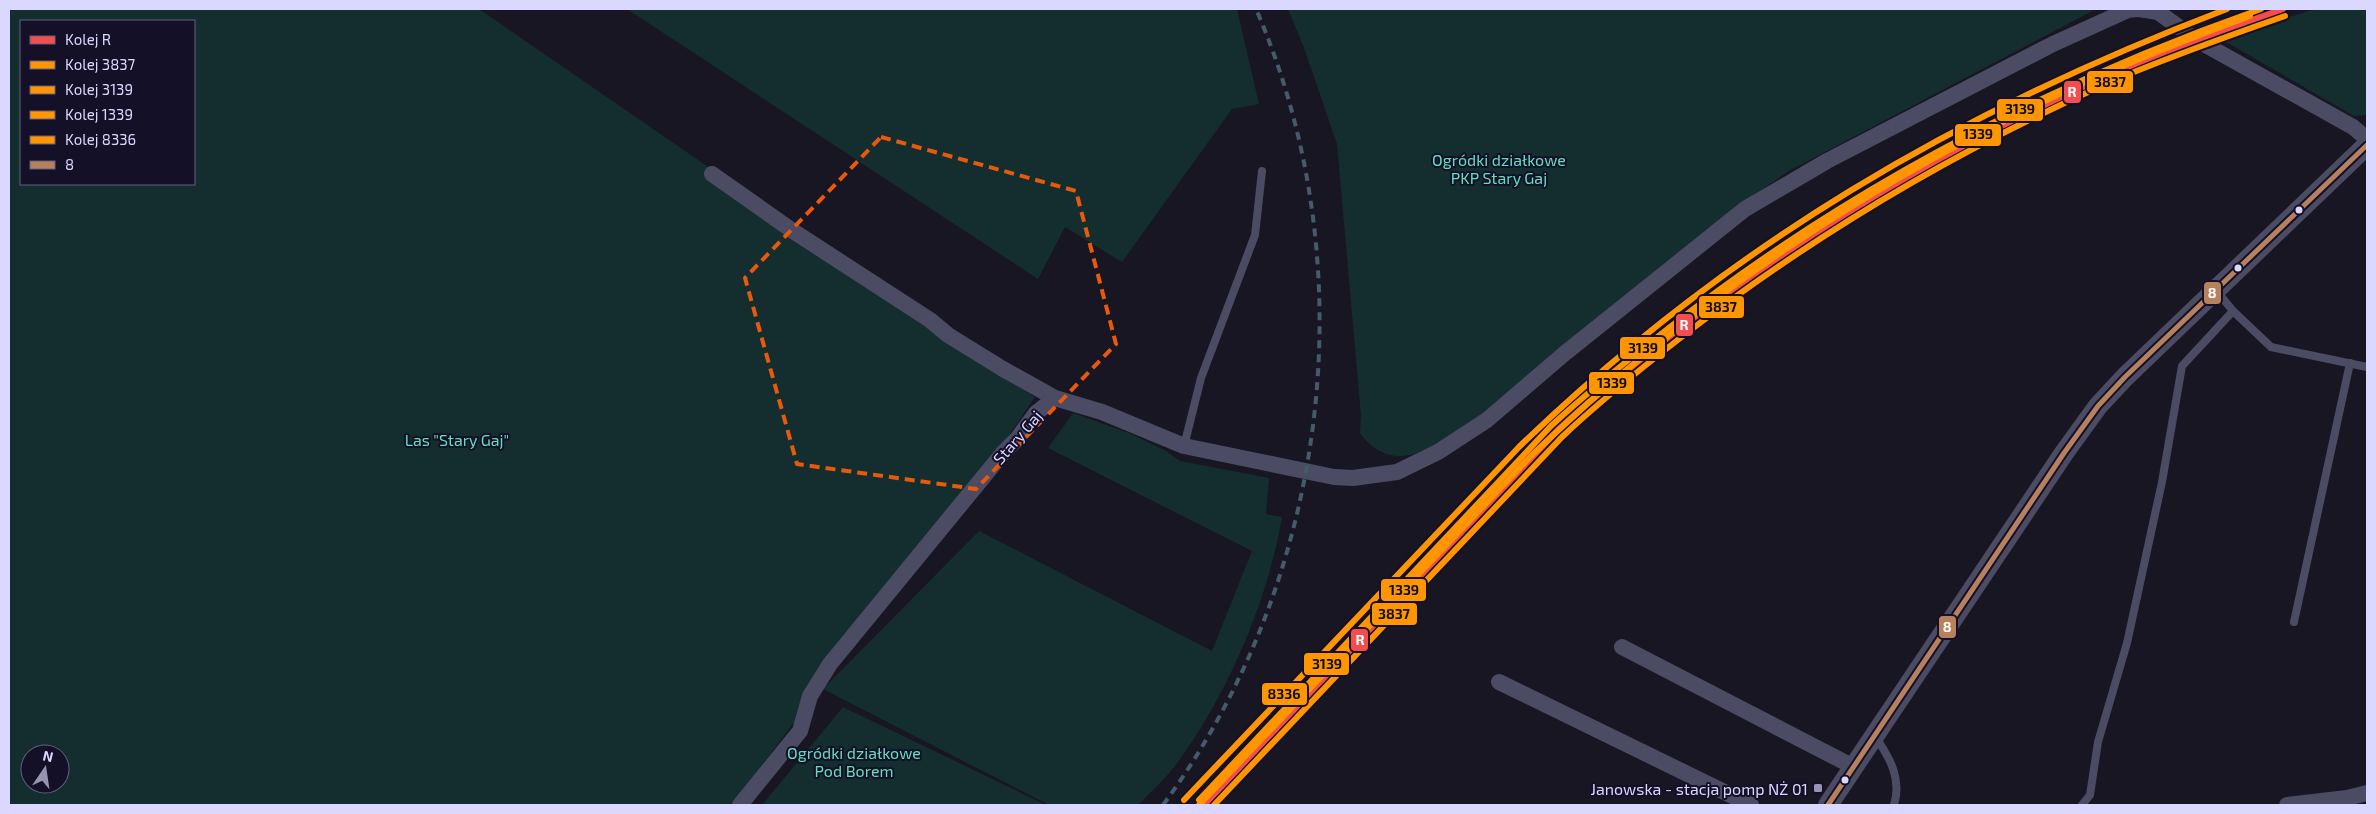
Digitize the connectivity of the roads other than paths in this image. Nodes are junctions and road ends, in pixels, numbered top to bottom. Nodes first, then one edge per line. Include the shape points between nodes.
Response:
1 (2138, 9) edge
2 (2367, 139) edge
3 (2367, 145) edge
4 (1262, 170) dead end
5 (712, 174) dead end
6 (2216, 290) junction
7 (2233, 311) junction
8 (2350, 363) junction
9 (2367, 367) edge
10 (1055, 398) junction
11 (1184, 446) junction
12 (2294, 622) dead end
13 (1622, 647) dead end
14 (1499, 682) dead end
15 (1875, 735) junction
16 (1854, 766) junction
17 (2367, 793) edge
18 (740, 805) edge
19 (1751, 805) edge
20 (1828, 805) edge
21 (1894, 805) edge
22 (2082, 805) edge
23 (2287, 805) edge

1 - 2 street via 2158,12 2195,40 2353,126
1 - 11 street via 2128,10 2053,44 1827,161 1745,209 1487,420 1419,462 1397,472 1334,477
3 - 6 street
4 - 11 lane via 1255,235 1201,378
5 - 10 street, Stary Gaj via 948,335
6 - 7 lane
6 - 15 street via 2125,377 2087,420
7 - 8 lane via 2271,347
7 - 22 lane via 2182,366 2162,482 2127,643 2098,742 2090,795
8 - 9 lane
8 - 12 lane
10 - 11 street via 1102,412
10 - 18 street, Stary Gaj via 1036,413 830,664 810,696 800,731
13 - 16 street
14 - 19 street
15 - 16 street
15 - 21 lane via 1895,772 1898,793
16 - 20 street
17 - 23 street

